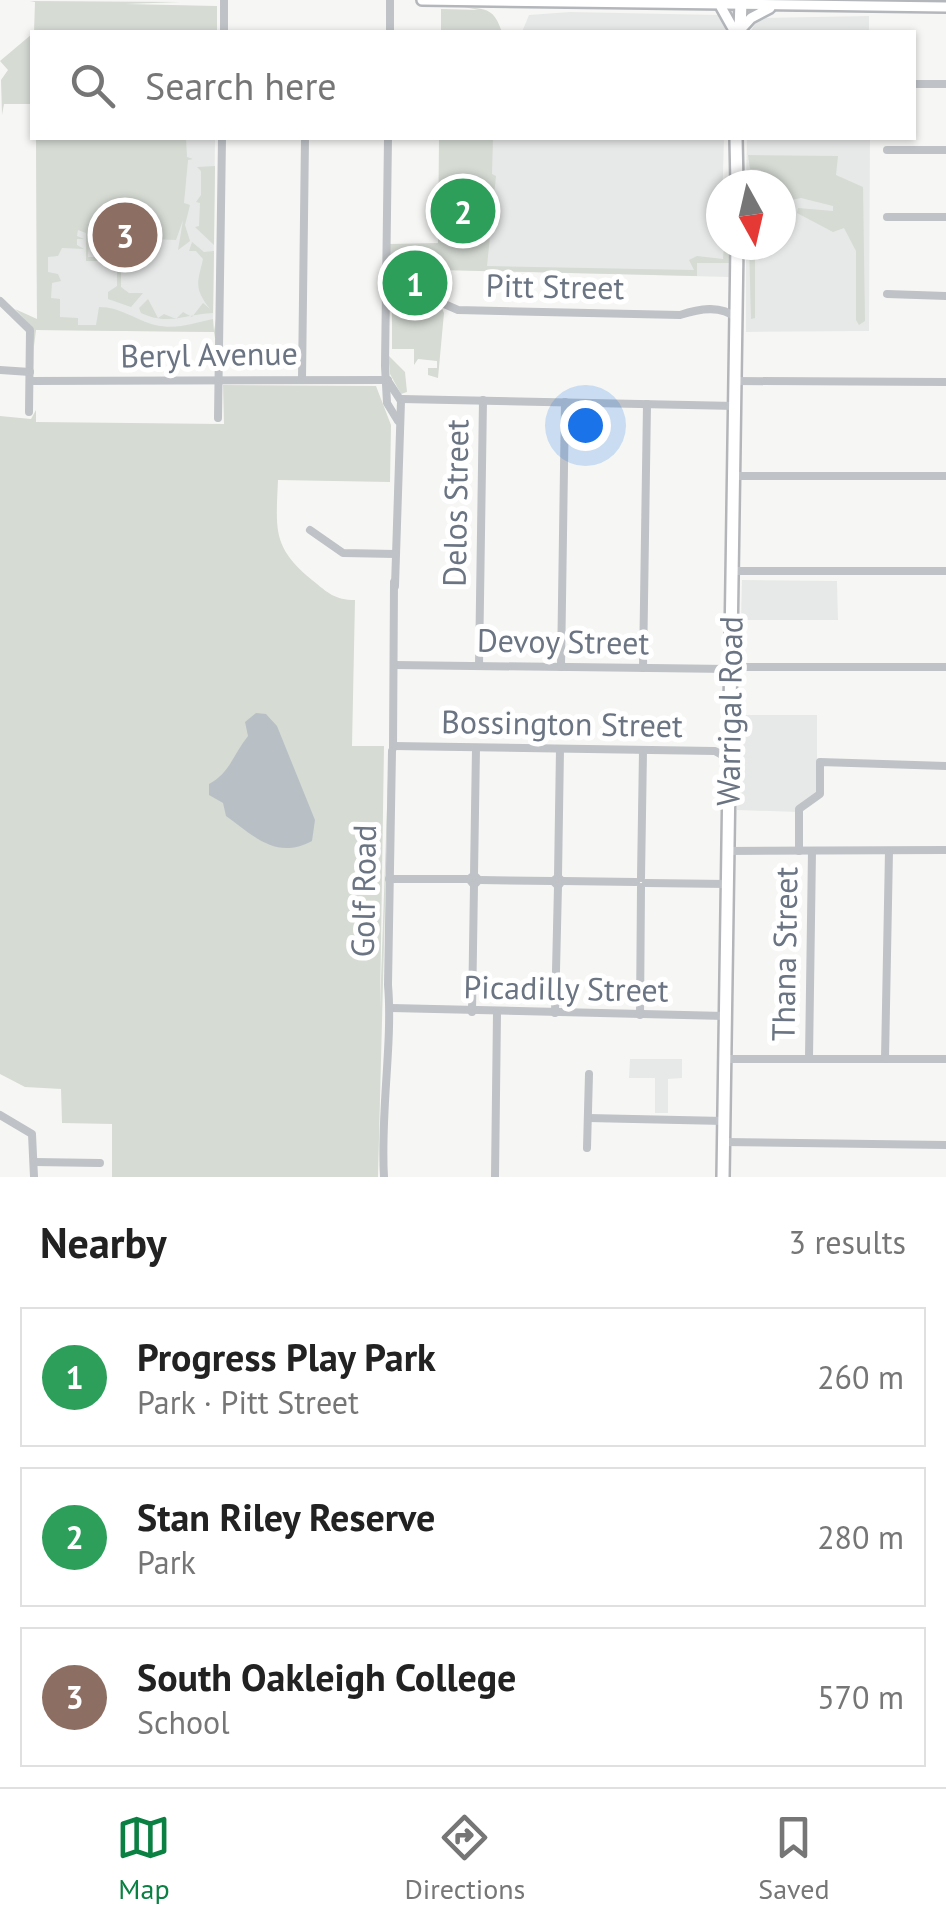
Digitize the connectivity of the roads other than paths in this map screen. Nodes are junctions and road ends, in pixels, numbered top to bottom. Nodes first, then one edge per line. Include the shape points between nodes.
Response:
1 (224, 0) edge
2 (390, 0) edge
3 (422, 0) edge
4 (444, 0) edge
5 (756, 0) edge
6 (652, 2) edge
7 (717, 3) edge
8 (741, 4) edge
9 (773, 7) junction
10 (946, 7) edge
11 (224, 30) edge
12 (390, 30) edge
13 (737, 30) edge
14 (739, 30) edge
15 (741, 30) edge
16 (916, 84) edge
17 (946, 84) edge
18 (222, 140) edge
19 (305, 140) edge
20 (388, 140) edge
21 (736, 140) edge
22 (887, 150) dead end
23 (946, 150) edge
24 (736, 170) edge
25 (887, 217) dead end
26 (946, 217) edge
27 (738, 260) edge
28 (887, 294) dead end
29 (946, 296) edge
30 (737, 300) junction
31 (0, 301) edge
32 (386, 303) junction
33 (724, 310) junction
34 (736, 318) junction
35 (0, 370) edge
36 (30, 376) junction
37 (219, 379) junction
38 (302, 379) junction
39 (388, 380) junction
40 (736, 381) junction
41 (946, 382) edge
42 (395, 400) junction
43 (483, 400) junction
44 (565, 402) junction
45 (647, 404) junction
46 (736, 406) junction
47 (30, 412) dead end
48 (218, 418) dead end
49 (734, 476) junction
50 (946, 476) edge
51 (310, 530) dead end
52 (395, 554) junction
53 (732, 571) junction
54 (946, 571) edge
55 (394, 665) junction
56 (479, 666) junction
57 (560, 667) junction
58 (946, 667) edge
59 (642, 668) junction
60 (730, 668) junction
61 (476, 748) junction
62 (393, 749) junction
63 (560, 749) junction
64 (644, 750) junction
65 (729, 759) junction
66 (946, 766) edge
67 (946, 850) edge
68 (728, 851) junction
69 (799, 851) junction
70 (812, 851) junction
71 (889, 851) junction
72 (389, 879) junction
73 (474, 880) junction
74 (558, 881) junction
75 (641, 883) junction
76 (727, 884) junction
77 (390, 1011) junction
78 (472, 1012) junction
79 (497, 1013) junction
80 (556, 1014) junction
81 (640, 1015) junction
82 (725, 1016) junction
83 (809, 1058) junction
84 (885, 1058) junction
85 (724, 1060) junction
86 (946, 1060) edge
87 (589, 1074) dead end
88 (0, 1115) edge
89 (588, 1118) junction
90 (724, 1120) junction
91 (723, 1142) junction
92 (946, 1146) edge
93 (588, 1148) dead end
94 (34, 1162) junction
95 (100, 1163) dead end
96 (34, 1177) edge
97 (386, 1177) edge
98 (494, 1177) edge
99 (723, 1177) edge

1 - 11 street
2 - 12 street
3 - 4 main road
4 - 6 main road
5 - 9 main road
6 - 7 main road
7 - 8 main road
7 - 13 main road
8 - 9 main road
8 - 14 highway
9 - 10 main road
9 - 15 main road
16 - 17 street
18 - 37 street
19 - 38 street
20 - 32 street
21 - 24 highway
22 - 23 street
25 - 26 street
27 - 30 highway, Warrigal Road
28 - 29 street
30 - 33 street
30 - 34 highway, Warrigal Road
31 - 36 street via 30,330
32 - 33 street, Pitt Street via 680,315
32 - 39 street
33 - 34 street
34 - 40 highway, Warrigal Road
35 - 36 street, Beryl Avenue
36 - 37 street, Beryl Avenue
36 - 47 street
37 - 38 street, Beryl Avenue
37 - 48 street
38 - 39 street, Beryl Avenue
39 - 42 street
40 - 41 street
40 - 46 highway, Warrigal Road
42 - 43 street
42 - 52 street, Golf Road
43 - 44 street
43 - 56 street, Delos Street
44 - 45 street
44 - 57 street
45 - 46 street
45 - 59 street
46 - 49 highway, Warrigal Road
49 - 50 street
49 - 53 highway, Warrigal Road
51 - 52 street via 343,553
52 - 55 street, Golf Road
53 - 54 street
53 - 60 highway, Warrigal Road
55 - 56 street, Devoy Street
55 - 62 street, Golf Road
56 - 57 street, Devoy Street
57 - 59 street, Devoy Street
58 - 60 street, Devoy Street
59 - 60 street, Devoy Street
60 - 65 highway, Warrigal Road
61 - 62 street, Bossington Street
61 - 63 street, Bossington Street
61 - 73 street
62 - 72 street, Golf Road
63 - 64 street, Bossington Street
63 - 74 street
64 - 65 street, Bossington Street via 715,751
64 - 75 street
65 - 68 highway, Warrigal Road
66 - 69 street via 820,762 820,794 799,809
67 - 71 street
68 - 69 street
68 - 76 highway, Warrigal Road
69 - 70 street
70 - 71 street
70 - 83 street, Thana Street
71 - 84 street
72 - 73 street
72 - 77 street, Golf Road
73 - 74 street
73 - 78 street
74 - 75 street
74 - 80 street
75 - 76 street
75 - 81 street
76 - 82 highway, Warrigal Road
77 - 78 street, Picadilly Street
77 - 97 street, Golf Road
78 - 79 street, Picadilly Street
79 - 80 street, Picadilly Street
79 - 98 street
80 - 81 street, Picadilly Street
81 - 82 street, Picadilly Street
82 - 85 highway, Warrigal Road
83 - 84 street
83 - 85 street
84 - 86 street
85 - 90 highway, Warrigal Road
87 - 89 street
88 - 94 street via 27,1129
89 - 90 street
89 - 93 street
90 - 91 highway, Warrigal Road
91 - 92 street
91 - 99 highway, Warrigal Road
94 - 95 street
94 - 96 street

